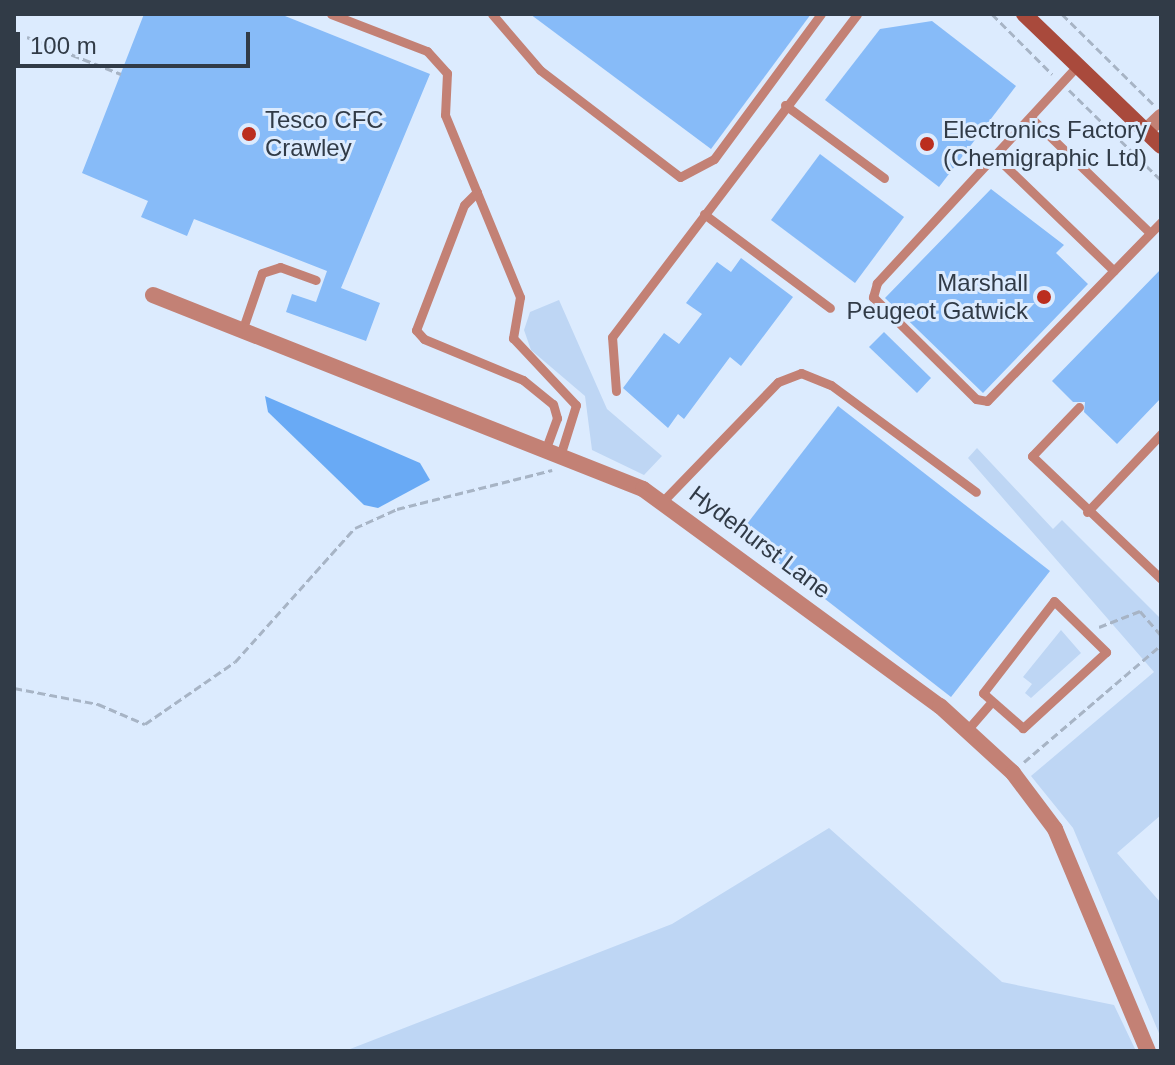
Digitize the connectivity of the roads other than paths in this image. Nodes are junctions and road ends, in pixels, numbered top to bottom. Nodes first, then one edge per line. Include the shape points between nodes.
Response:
1 (331, 14) edge
2 (492, 14) edge
3 (821, 14) edge
4 (857, 14) edge
5 (1024, 14) edge
6 (1078, 65) junction
7 (785, 105) junction
8 (1161, 115) edge
9 (1031, 118) junction
10 (1156, 139) edge
11 (995, 156) junction
12 (884, 178) dead end
13 (477, 192) junction
14 (704, 214) junction
15 (1161, 222) edge
16 (1150, 233) junction
17 (1114, 271) junction
18 (316, 280) dead end
19 (153, 295) dead end
20 (830, 308) dead end
21 (242, 331) junction
22 (616, 391) dead end
23 (1079, 407) dead end
24 (1161, 434) edge
25 (554, 450) junction
26 (976, 492) dead end
27 (663, 501) junction
28 (1087, 512) junction
29 (1161, 579) edge
30 (989, 705) junction
31 (968, 729) junction
32 (1148, 1051) edge

1 - 13 lane via 440,62 450,83 445,115
2 - 3 lane via 540,70 680,177 714,159
4 - 7 lane
5 - 6 street
6 - 9 lane
6 - 10 street
7 - 12 lane
7 - 14 lane
8 - 10 street
9 - 11 lane
9 - 16 lane
11 - 17 lane
11 - 17 lane via 872,294 976,399 991,399
13 - 25 lane via 520,297 513,338 576,405
13 - 25 lane via 464,205 416,330 424,339 523,380 553,404
14 - 20 lane
14 - 22 lane via 610,342
15 - 16 lane
16 - 17 lane
18 - 21 lane via 280,267 262,273
19 - 21 street, Hydehurst Lane
21 - 25 street, Hydehurst Lane
23 - 28 lane via 1032,456
24 - 28 lane
25 - 27 street, Hydehurst Lane
26 - 27 lane via 831,385 801,373 778,382
27 - 31 street, Hydehurst Lane
28 - 29 lane
30 - 30 lane via 985,690 1052,603 1065,605 1104,658 1028,727
30 - 31 lane
31 - 32 street, Hydehurst Lane via 1013,773 1076,869

